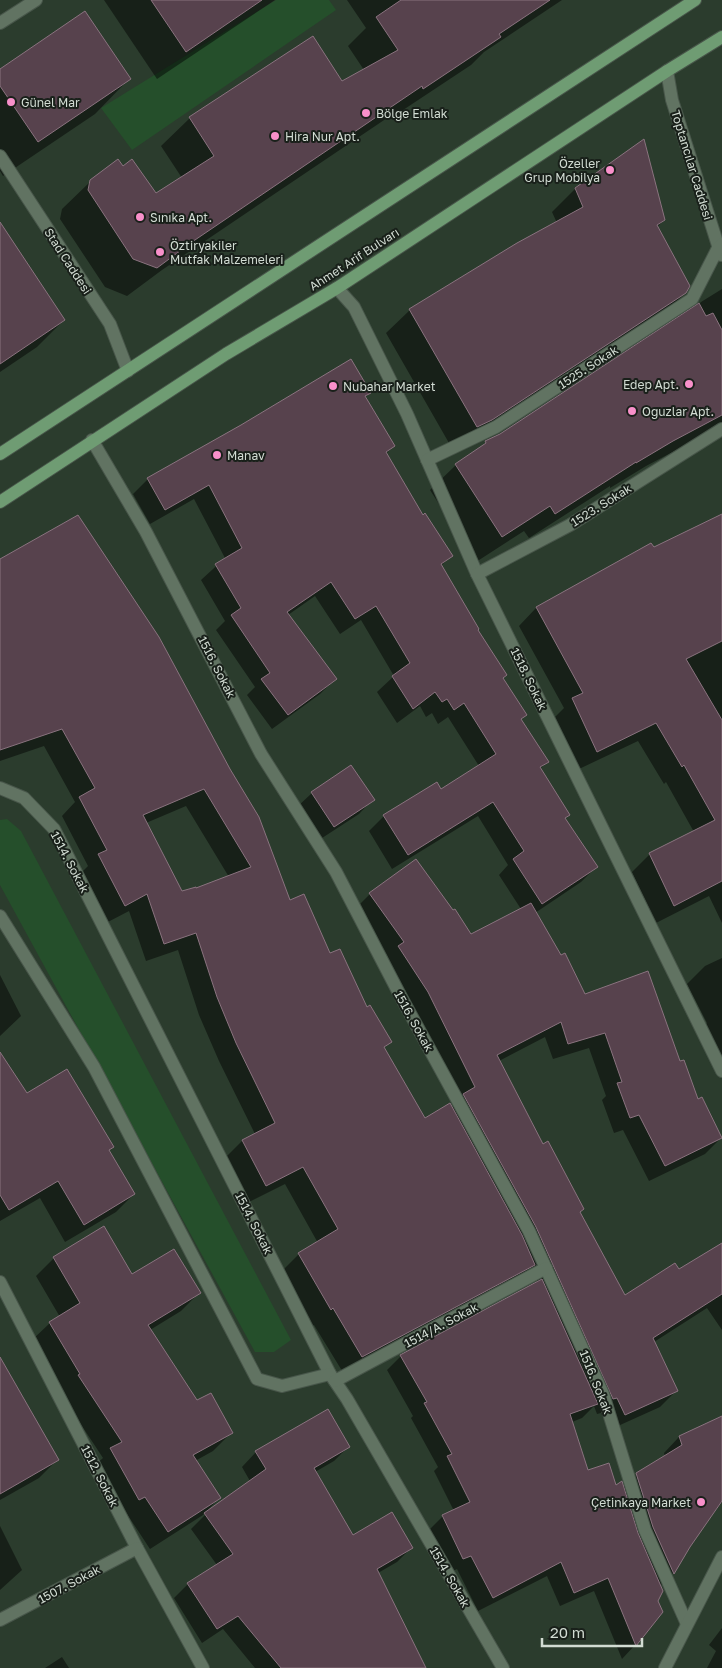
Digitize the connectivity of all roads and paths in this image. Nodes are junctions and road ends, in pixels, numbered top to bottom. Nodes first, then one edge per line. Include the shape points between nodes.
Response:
1 (36, 0) edge
2 (694, 0) edge
3 (679, 4) edge
4 (0, 23) edge
5 (722, 37) edge
6 (667, 71) junction
7 (0, 156) edge
8 (721, 250) edge
9 (337, 288) junction
10 (128, 371) junction
11 (722, 429) edge
12 (92, 440) junction
13 (0, 454) edge
14 (427, 460) junction
15 (0, 502) edge
16 (477, 574) junction
17 (0, 788) edge
18 (0, 916) edge
19 (722, 1071) edge
20 (546, 1268) junction
21 (0, 1282) edge
22 (332, 1378) junction
23 (137, 1548) junction
24 (722, 1557) edge
25 (0, 1620) edge
26 (687, 1624) junction
27 (203, 1668) edge
28 (503, 1668) edge
29 (665, 1668) edge

1 - 4 street
2 - 3 main road
3 - 10 main road
5 - 6 main road, Ahmet Arif Bulvarı
6 - 8 street, Toptancılar Caddesi via 672,100
6 - 9 main road, Ahmet Arif Bulvarı
7 - 10 street, Stad Caddesi via 110,324
8 - 14 street, 1525. Sokak via 692,299 496,427
9 - 12 main road, Ahmet Arif Bulvarı
9 - 14 street, 1518. Sokak via 354,307
10 - 13 main road
11 - 16 street, 1523. Sokak via 570,524
12 - 15 main road, Ahmet Arif Bulvarı
12 - 20 street, 1516. Sokak via 146,532 261,754 336,872
14 - 16 street, 1518. Sokak
16 - 19 street, 1518. Sokak
17 - 22 street, 1514. Sokak via 24,798 54,829
18 - 22 street, 1514/A. Sokak via 94,1067 257,1379 282,1386
20 - 22 street, 1514/A. Sokak
20 - 26 street, 1516. Sokak via 603,1394 645,1530
21 - 23 street, 1512. Sokak
22 - 28 street, 1514. Sokak
23 - 25 street, 1507. Sokak
23 - 27 street, 1512. Sokak
24 - 26 street
26 - 29 street

